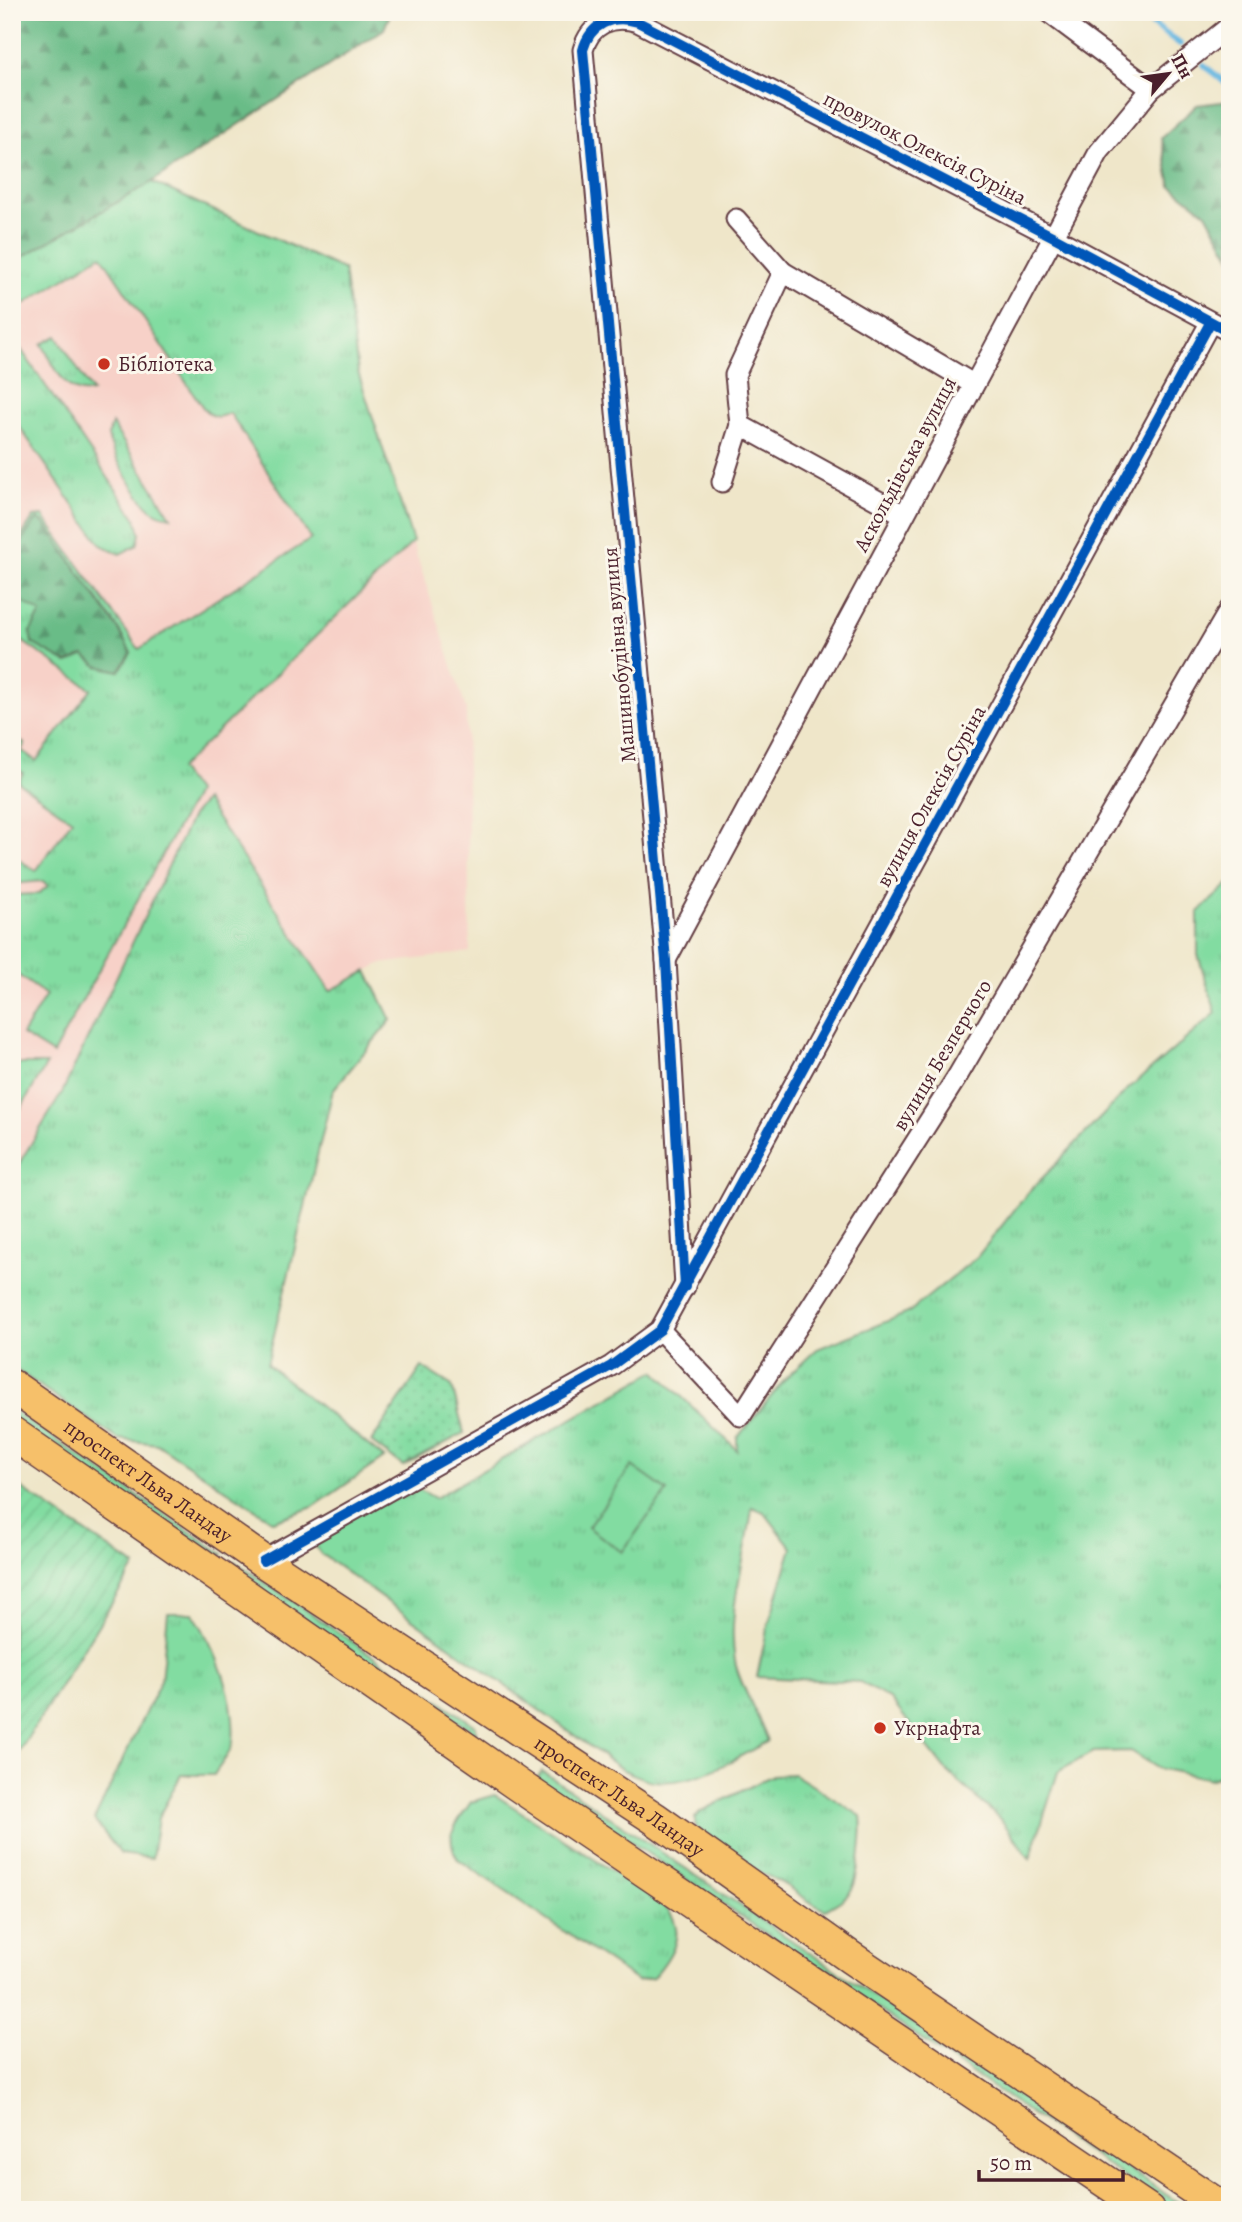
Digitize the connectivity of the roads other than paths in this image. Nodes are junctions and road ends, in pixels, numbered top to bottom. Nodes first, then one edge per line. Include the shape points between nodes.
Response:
1 (1048, 12) edge
2 (593, 19) edge
3 (1230, 26) edge
4 (1150, 89) junction
5 (736, 219) dead end
6 (1052, 236) junction
7 (783, 272) junction
8 (1210, 323) junction
9 (1230, 332) edge
10 (974, 384) junction
11 (740, 425) junction
12 (722, 482) dead end
13 (904, 515) junction
14 (1230, 609) edge
15 (666, 960) junction
16 (685, 1287) junction
17 (660, 1330) junction
18 (12, 1386) edge
19 (12, 1433) edge
20 (263, 1561) junction
21 (544, 1746) junction
22 (519, 1785) junction
23 (1148, 2210) edge
24 (1225, 2210) edge

1 - 4 street
2 - 6 street, провулок Олексія Суріна via 638,22
2 - 15 street, Машинобудівна вулиця via 583,50
3 - 4 street, Аскольдівська вулиця
4 - 6 street, Аскольдівська вулиця via 1099,152
5 - 7 street
6 - 8 street, провулок Олексія Суріна
6 - 10 street, Аскольдівська вулиця
7 - 10 street
7 - 11 street via 735,375
8 - 9 street, провулок Олексія Суріна
8 - 16 street, вулиця Олексія Суріна
10 - 13 street, Аскольдівська вулиця
11 - 12 street
11 - 13 street
13 - 15 street, Аскольдівська вулиця
14 - 17 street, вулиця Безперчого via 957,1077 741,1416
15 - 16 street, Машинобудівна вулиця
16 - 17 street, вулиця Олексія Суріна
17 - 20 street via 618,1362
18 - 20 main road, проспект Льва Ландау
19 - 22 main road, проспект Льва Ландау
20 - 21 main road, проспект Льва Ландау
21 - 22 main road
21 - 24 main road, проспект Льва Ландау
22 - 23 main road, проспект Льва Ландау

